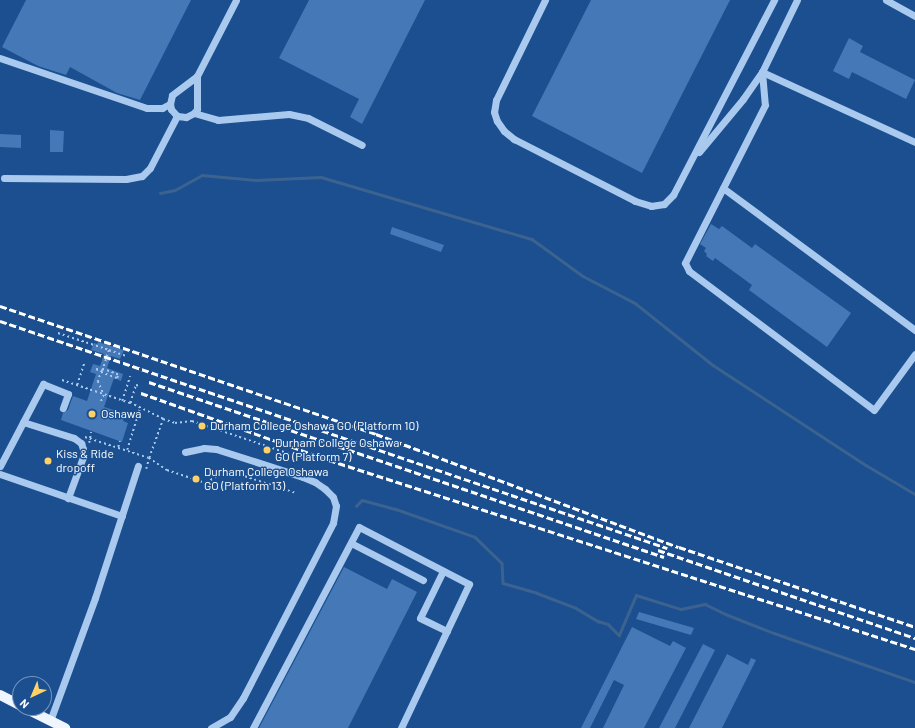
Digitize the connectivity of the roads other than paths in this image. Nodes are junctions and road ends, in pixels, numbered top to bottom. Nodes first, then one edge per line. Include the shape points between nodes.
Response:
1 (236, 0) edge
2 (545, 0) edge
3 (774, 0) edge
4 (797, 0) edge
5 (886, 0) edge
6 (915, 16) edge
7 (0, 58) edge
8 (762, 72) junction
9 (197, 76) junction
10 (170, 104) junction
11 (194, 113) junction
12 (177, 116) junction
13 (915, 142) edge
14 (362, 145) dead end
15 (690, 164) junction
16 (4, 178) dead end
17 (723, 188) junction
18 (915, 330) edge
19 (915, 354) edge
20 (63, 408) dead end
21 (23, 422) junction
22 (185, 452) dead end
23 (0, 466) edge
24 (138, 466) dead end
25 (0, 474) edge
26 (68, 498) junction
27 (122, 516) junction
28 (351, 543) junction
29 (443, 570) junction
30 (424, 580) dead end
31 (447, 631) junction
32 (0, 695) edge
33 (12, 702) edge
34 (40, 716) edge
35 (50, 721) junction
36 (65, 728) edge
37 (211, 728) edge
38 (253, 728) edge
39 (401, 728) edge

1 - 9 street
2 - 15 street via 496,100 494,112 504,131 514,139 635,201 651,206 664,204 673,195
3 - 15 street
4 - 8 street
5 - 6 street
7 - 10 street via 147,108 162,108
8 - 13 street
8 - 15 street
8 - 17 street via 765,105
9 - 10 street via 175,92
9 - 11 street via 198,105
10 - 12 street
11 - 12 street via 186,117
11 - 14 street via 218,120 289,114 308,118
12 - 16 street via 150,168 142,176 126,179
17 - 18 street
17 - 19 street via 685,263 689,271 874,410
20 - 21 street via 68,394 43,384
21 - 23 street
21 - 26 street via 74,438 82,446 83,457
22 - 37 street via 204,448 216,449 303,477 325,489 333,497 336,506 333,523 243,698 230,717
24 - 27 street
25 - 26 street
26 - 27 street
27 - 35 street
28 - 29 street via 359,527
28 - 30 street
28 - 38 street
29 - 31 street via 469,584
29 - 31 street via 420,618
31 - 39 street
32 - 33 main road
34 - 35 main road
35 - 36 main road

